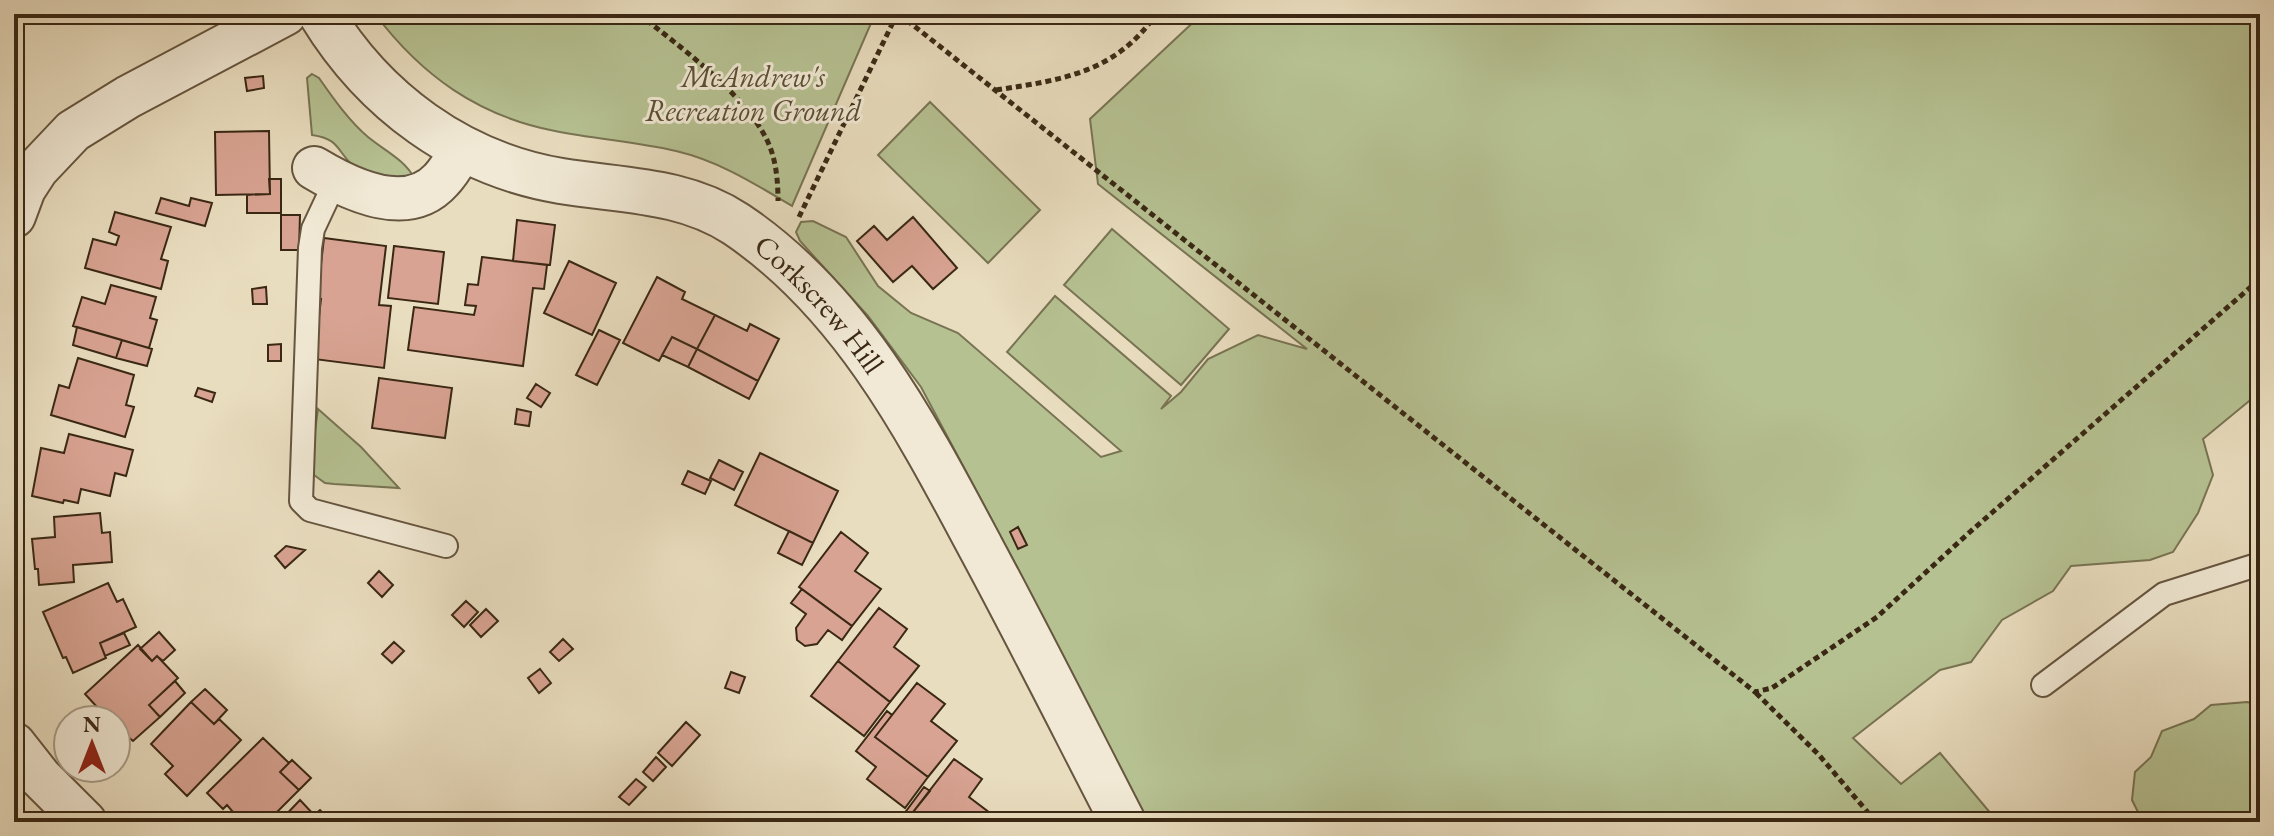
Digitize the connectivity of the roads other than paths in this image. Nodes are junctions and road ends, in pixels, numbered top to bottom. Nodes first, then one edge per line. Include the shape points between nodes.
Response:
1 (285, 14) edge
2 (321, 14) edge
3 (462, 149) junction
4 (325, 174) joint
5 (14, 216) edge
6 (446, 546) dead end
7 (2260, 564) edge
8 (2043, 685) dead end
9 (14, 744) edge
10 (85, 822) edge
11 (1123, 822) edge

1 - 5 street via 73,131 37,169
2 - 3 street, Corkscrew Hill via 350,57 390,98
3 - 4 street via 441,180 414,197 385,197
3 - 11 street, Corkscrew Hill via 547,178 663,194 696,204 733,222 819,297 874,362 919,432
4 - 6 lane via 310,248 301,501 310,510
7 - 8 lane via 2164,594
9 - 10 street

